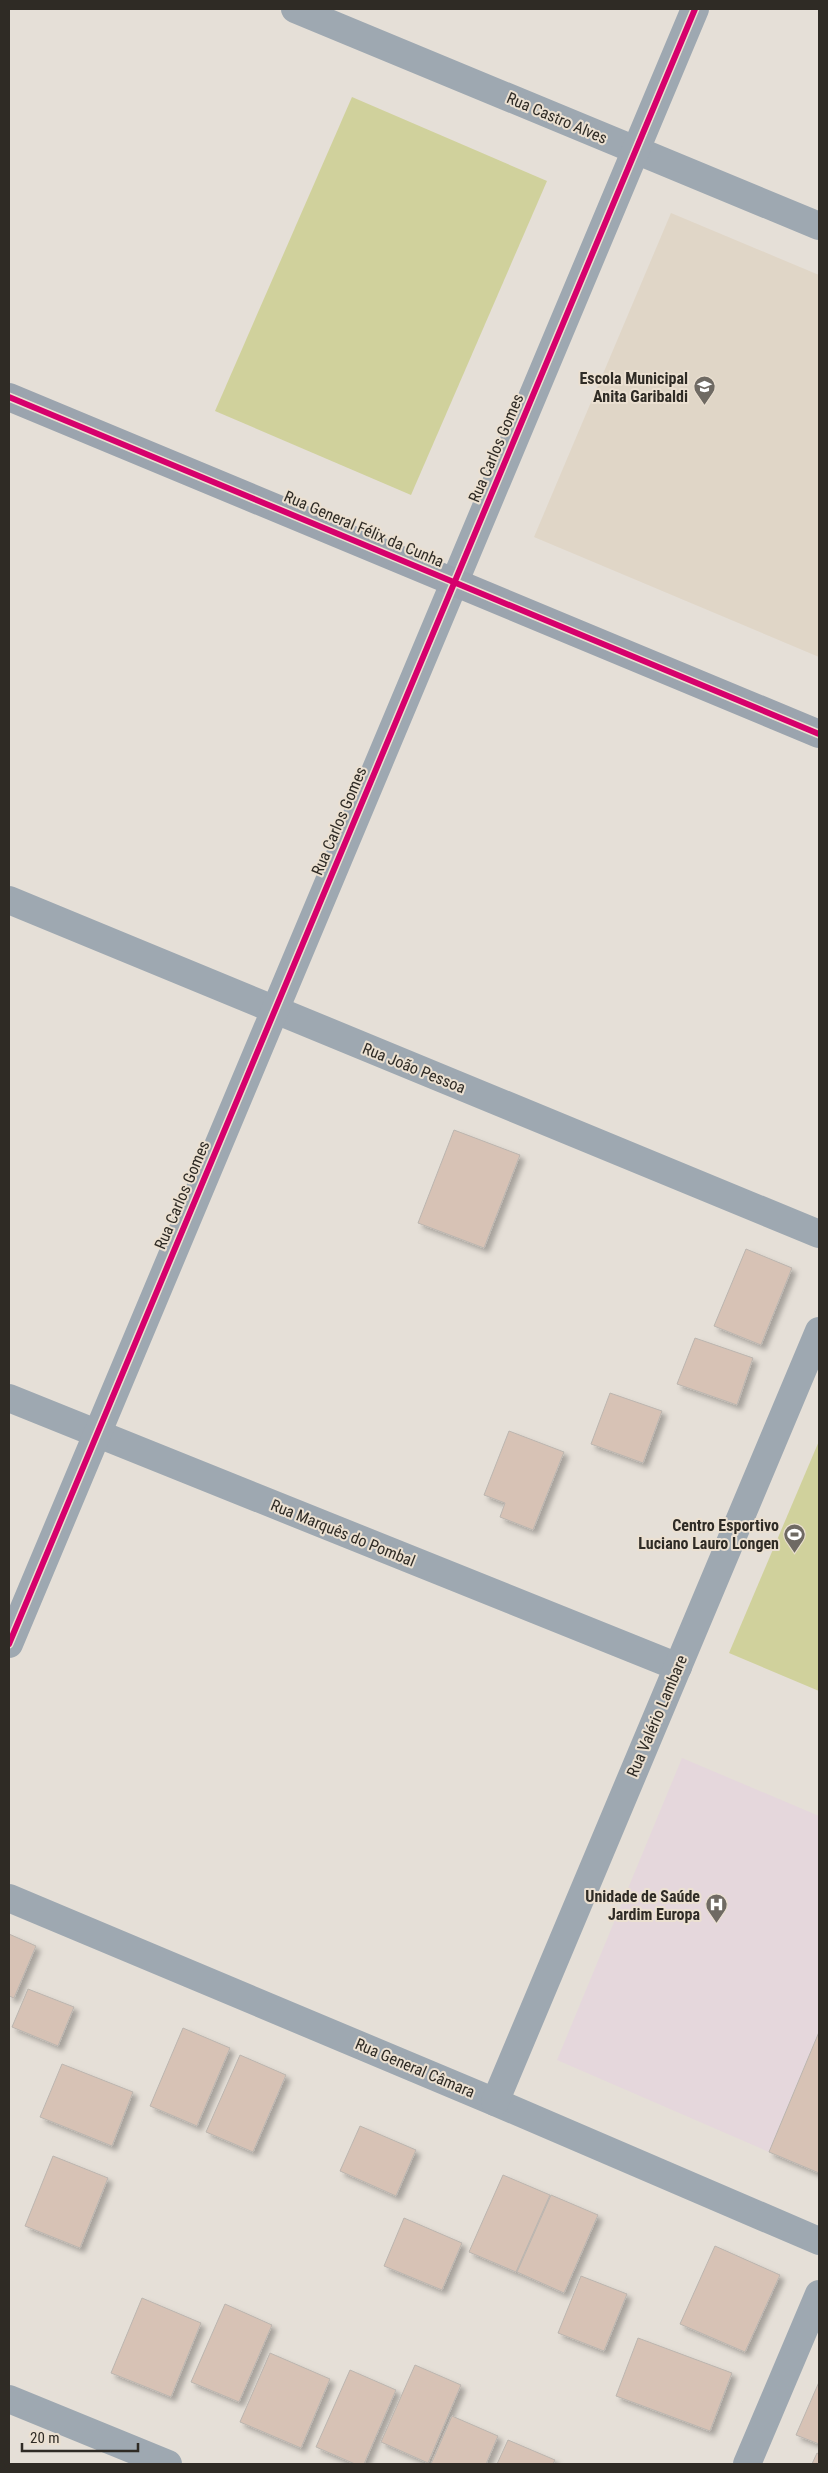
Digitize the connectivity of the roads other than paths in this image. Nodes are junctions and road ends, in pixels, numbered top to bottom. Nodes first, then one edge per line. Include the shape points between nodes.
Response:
1 (295, 9) edge
2 (695, 9) edge
3 (636, 150) junction
4 (819, 226) edge
5 (9, 397) edge
6 (454, 582) junction
7 (819, 734) edge
8 (9, 900) edge
9 (274, 1011) junction
10 (819, 1234) edge
11 (819, 1331) edge
12 (9, 1398) edge
13 (96, 1435) junction
14 (9, 1644) edge
15 (678, 1668) junction
16 (9, 1898) edge
17 (495, 2102) junction
18 (819, 2241) edge
19 (819, 2294) edge
20 (9, 2399) edge
21 (168, 2464) edge
22 (747, 2464) edge

1 - 3 street, Rua Castro Alves
2 - 3 street, Rua Carlos Gomes
3 - 4 street, Rua Castro Alves
3 - 6 street, Rua Carlos Gomes
5 - 6 street, Rua General Félix da Cunha
6 - 7 street, Rua General Félix da Cunha
6 - 9 street, Rua Carlos Gomes
8 - 9 street, Rua João Pessoa
9 - 10 street, Rua João Pessoa
9 - 13 street, Rua Carlos Gomes
11 - 15 street, Rua Valério Lambare
12 - 13 street, Rua Marquês do Pombal
13 - 14 street, Rua Carlos Gomes
13 - 15 street, Rua Marquês do Pombal
15 - 17 street, Rua Valério Lambare
16 - 17 street, Rua General Câmara
17 - 18 street, Rua General Câmara
19 - 22 street
20 - 21 street

